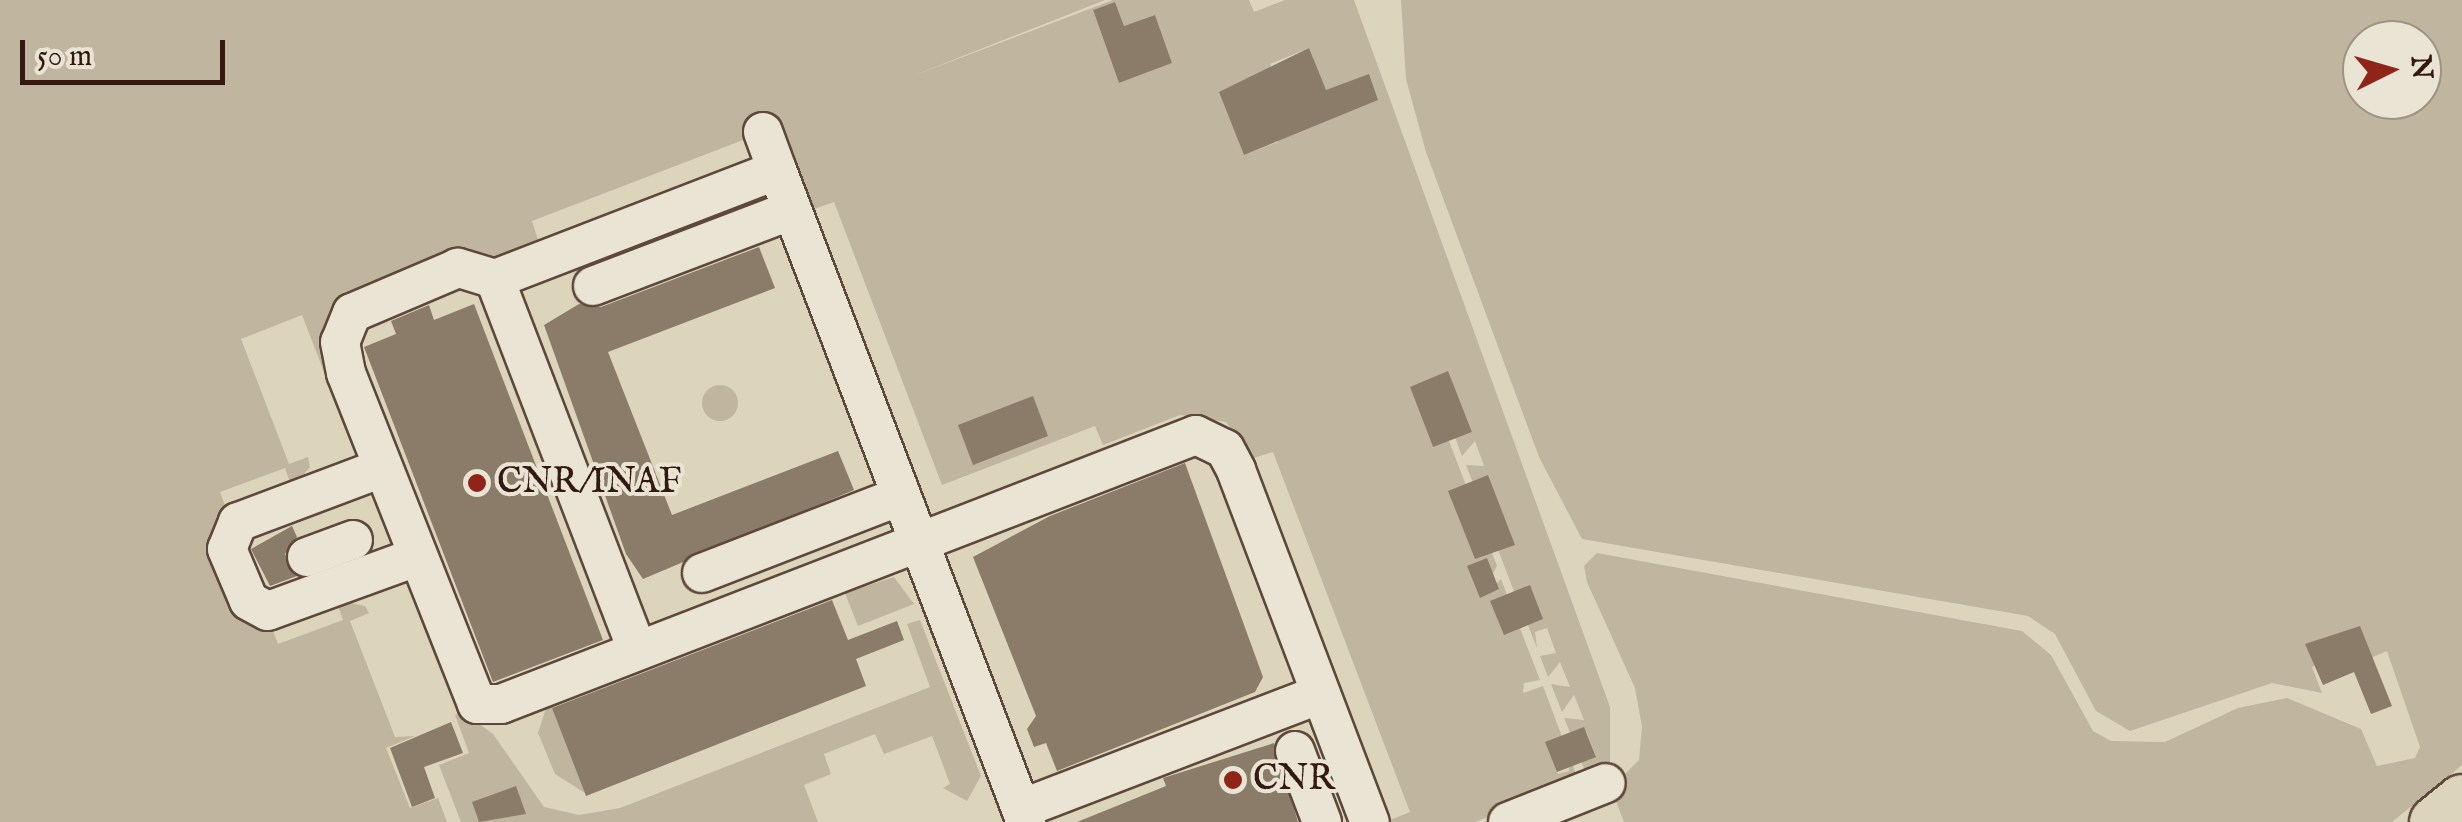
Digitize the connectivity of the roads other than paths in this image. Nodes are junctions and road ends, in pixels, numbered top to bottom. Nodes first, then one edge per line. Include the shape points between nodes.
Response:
1 (763, 132) dead end
2 (777, 170) junction
3 (792, 210) junction
4 (495, 279) junction
5 (594, 286) dead end
6 (382, 468) junction
7 (902, 496) junction
8 (918, 538) junction
9 (353, 540) dead end
10 (307, 557) dead end
11 (416, 558) junction
12 (702, 573) dead end
13 (636, 647) junction
14 (1320, 694) junction
15 (1295, 750) dead end
16 (1606, 783) dead end
17 (1023, 815) edge
18 (1322, 822) edge
19 (1370, 822) edge
20 (1508, 822) edge

1 - 2 lane
2 - 3 lane
2 - 4 lane
3 - 5 lane
3 - 7 lane
4 - 6 lane via 458,268 352,313 340,356
4 - 13 lane via 546,453
6 - 11 lane
6 - 11 lane via 238,522 228,549 249,601 268,611
7 - 8 lane
7 - 12 lane
8 - 13 lane
8 - 14 lane via 1181,438 1211,438 1236,470
8 - 17 lane
9 - 10 lane
11 - 13 lane via 477,704 501,704
14 - 17 lane
14 - 19 lane
15 - 18 lane
16 - 20 lane

